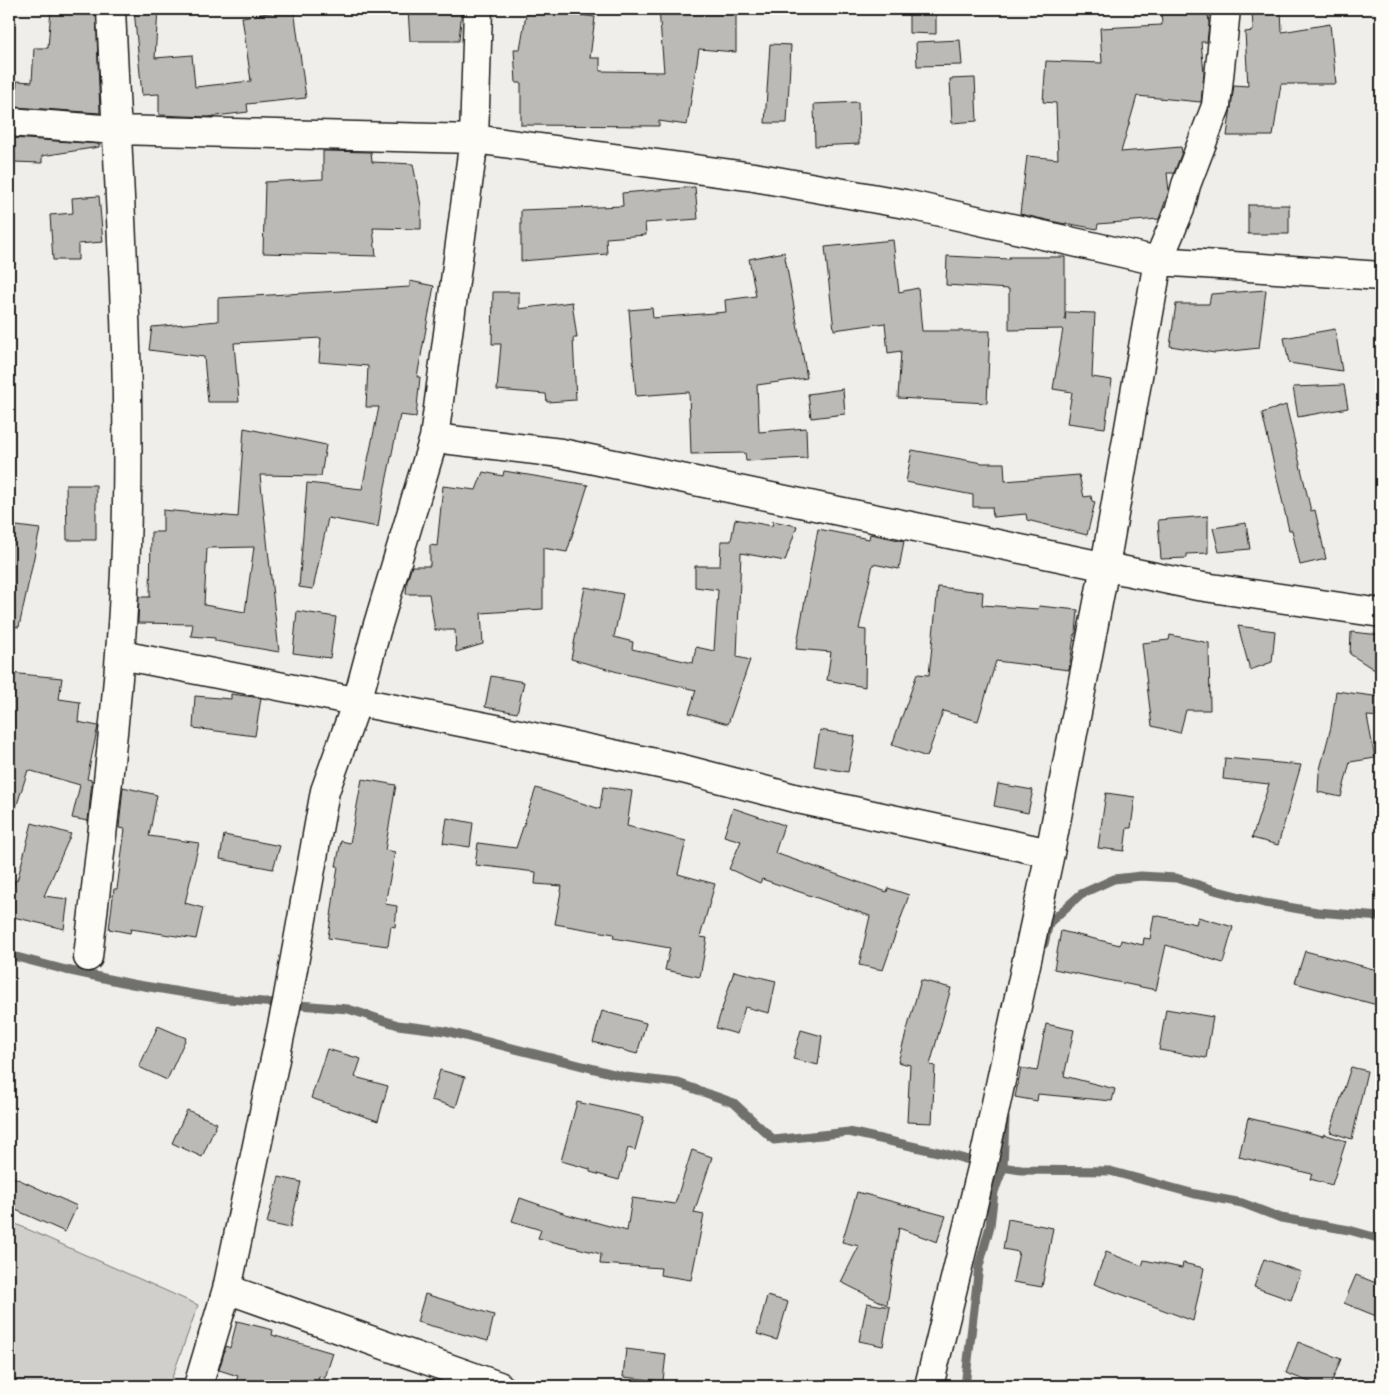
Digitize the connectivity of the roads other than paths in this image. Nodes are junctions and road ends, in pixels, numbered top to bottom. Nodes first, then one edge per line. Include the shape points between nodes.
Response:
1 (110, 9) edge
2 (478, 9) edge
3 (1226, 9) edge
4 (9, 122) edge
5 (116, 130) junction
6 (474, 139) junction
7 (1158, 261) junction
8 (1381, 276) edge
9 (434, 438) junction
10 (1104, 566) junction
11 (1381, 613) edge
12 (121, 655) junction
13 (357, 702) junction
14 (1050, 853) junction
15 (88, 957) dead end
16 (227, 1289) junction
17 (198, 1386) edge
18 (500, 1386) edge
19 (929, 1386) edge

1 - 5 street
2 - 6 street
3 - 7 street via 1216,106
4 - 5 street
5 - 6 street
5 - 12 street via 125,344 127,505
6 - 7 street via 764,178 905,204
6 - 9 street
7 - 8 street
7 - 10 street
9 - 10 street via 562,453
9 - 13 street
10 - 11 street via 1198,586
10 - 14 street
12 - 13 street
12 - 15 street
13 - 14 street via 664,765 798,799
13 - 16 street via 325,791 287,1002
14 - 19 street via 983,1164
16 - 17 street
16 - 18 street

